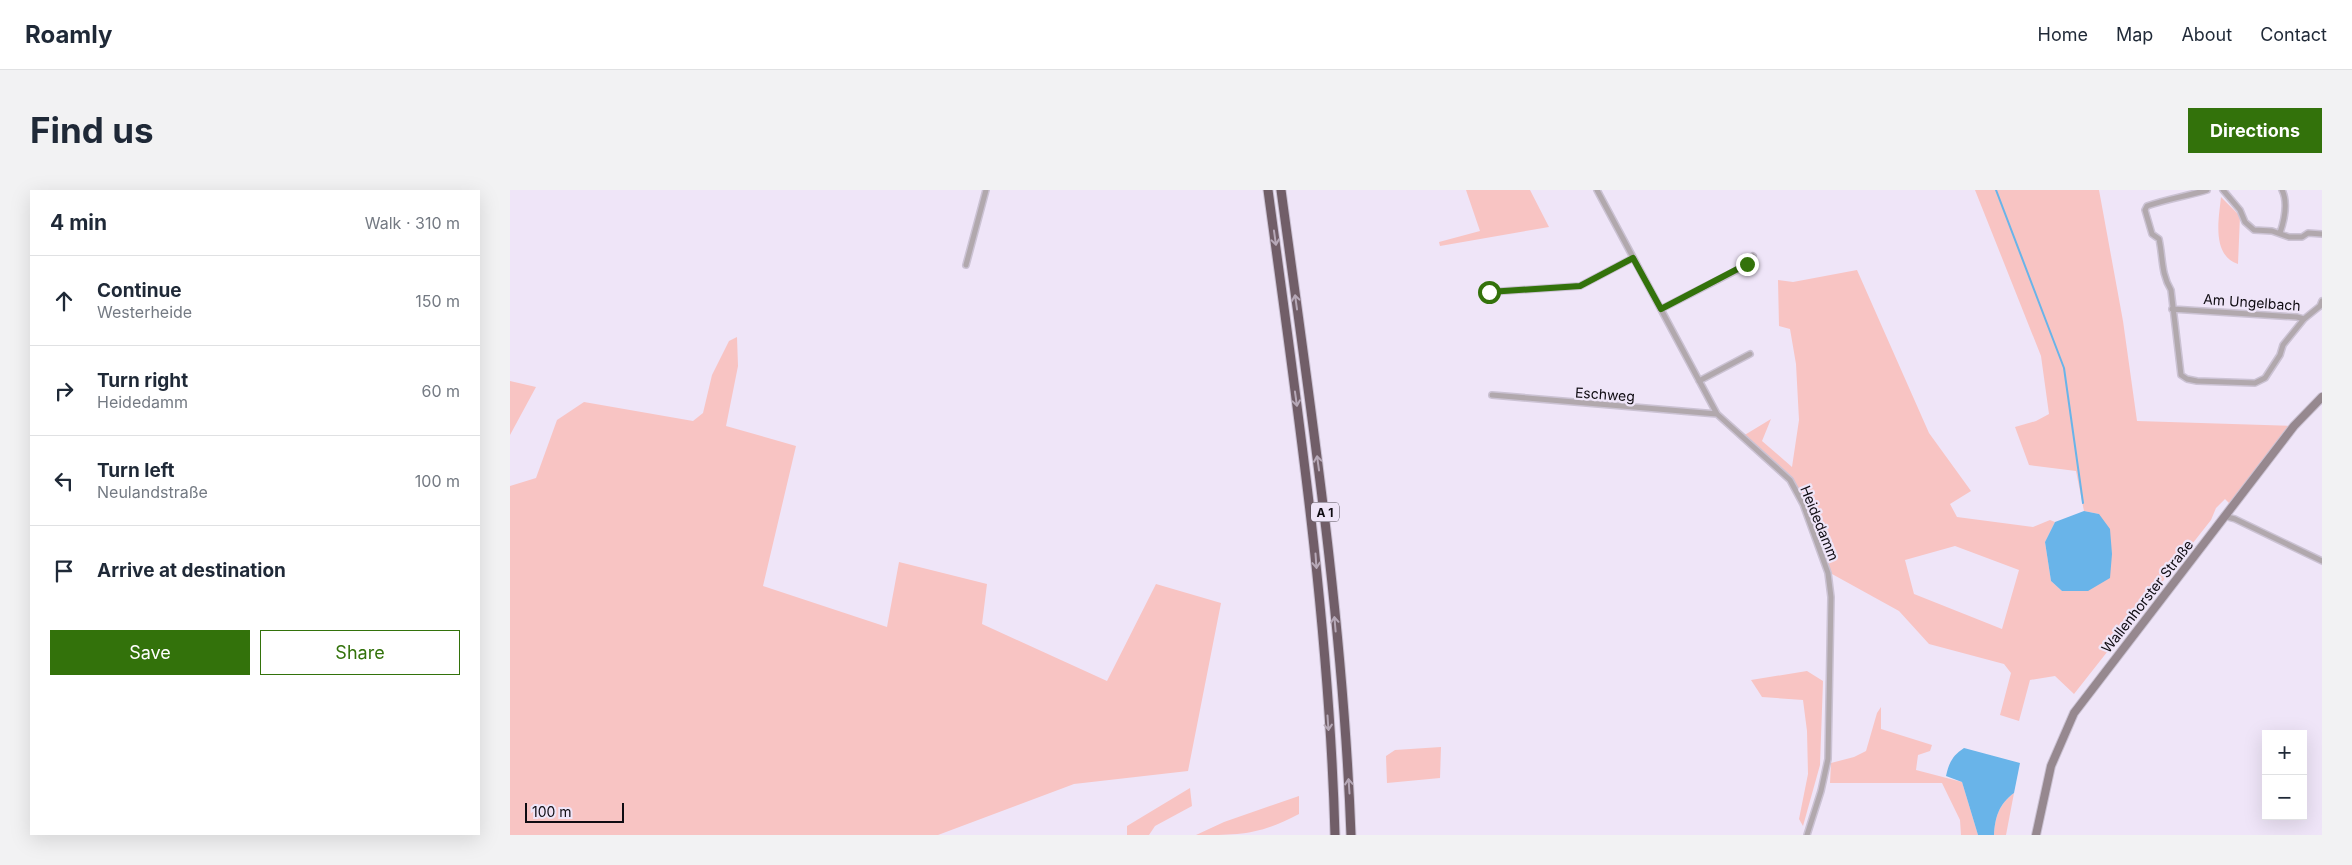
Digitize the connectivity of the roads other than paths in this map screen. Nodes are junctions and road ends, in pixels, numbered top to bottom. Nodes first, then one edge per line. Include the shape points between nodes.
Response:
1 (986, 190) edge
2 (1268, 190) edge
3 (1281, 190) edge
4 (1597, 190) edge
5 (2207, 190) edge
6 (2223, 190) edge
7 (2282, 190) edge
8 (2280, 233) junction
9 (2322, 234) edge
10 (1753, 256) dead end
11 (1633, 258) junction
12 (966, 265) dead end
13 (1489, 292) dead end
14 (2322, 301) edge
15 (1661, 309) junction
16 (2172, 309) junction
17 (2304, 319) junction
18 (1750, 354) dead end
19 (1699, 381) junction
20 (1492, 394) dead end
21 (2322, 397) edge
22 (1717, 414) junction
23 (2224, 516) junction
24 (2322, 561) edge
25 (1335, 835) edge
26 (1351, 835) edge
27 (1808, 835) edge
28 (2036, 835) edge

1 - 12 street
2 -> 25 highway, A 1 via 1313,522
26 -> 3 highway, A 1 via 1326,518
4 - 11 street, Heidedamm
5 - 16 street via 2161,201 2147,206 2145,210 2152,234 2159,239
6 - 8 street via 2251,228
7 - 8 street via 2284,220
8 - 9 street via 2302,237 2308,233
10 - 15 street via 1747,264
11 - 13 street via 1580,286
11 - 15 street, Heidedamm
14 - 17 street, Am Ungelbach
15 - 19 street, Heidedamm
16 - 17 street, Am Ungelbach
16 - 17 street via 2181,375 2197,381 2255,383 2265,378 2283,346
18 - 19 street
19 - 22 street, Heidedamm
20 - 22 street, Eschweg
21 - 23 main road, Wallenhorster Straße via 2294,426
22 - 27 street, Heidedamm via 1790,480 1803,504 1828,573 1831,597 1828,759
23 - 24 street
23 - 28 main road, Wallenhorster Straße via 2074,713 2051,766

